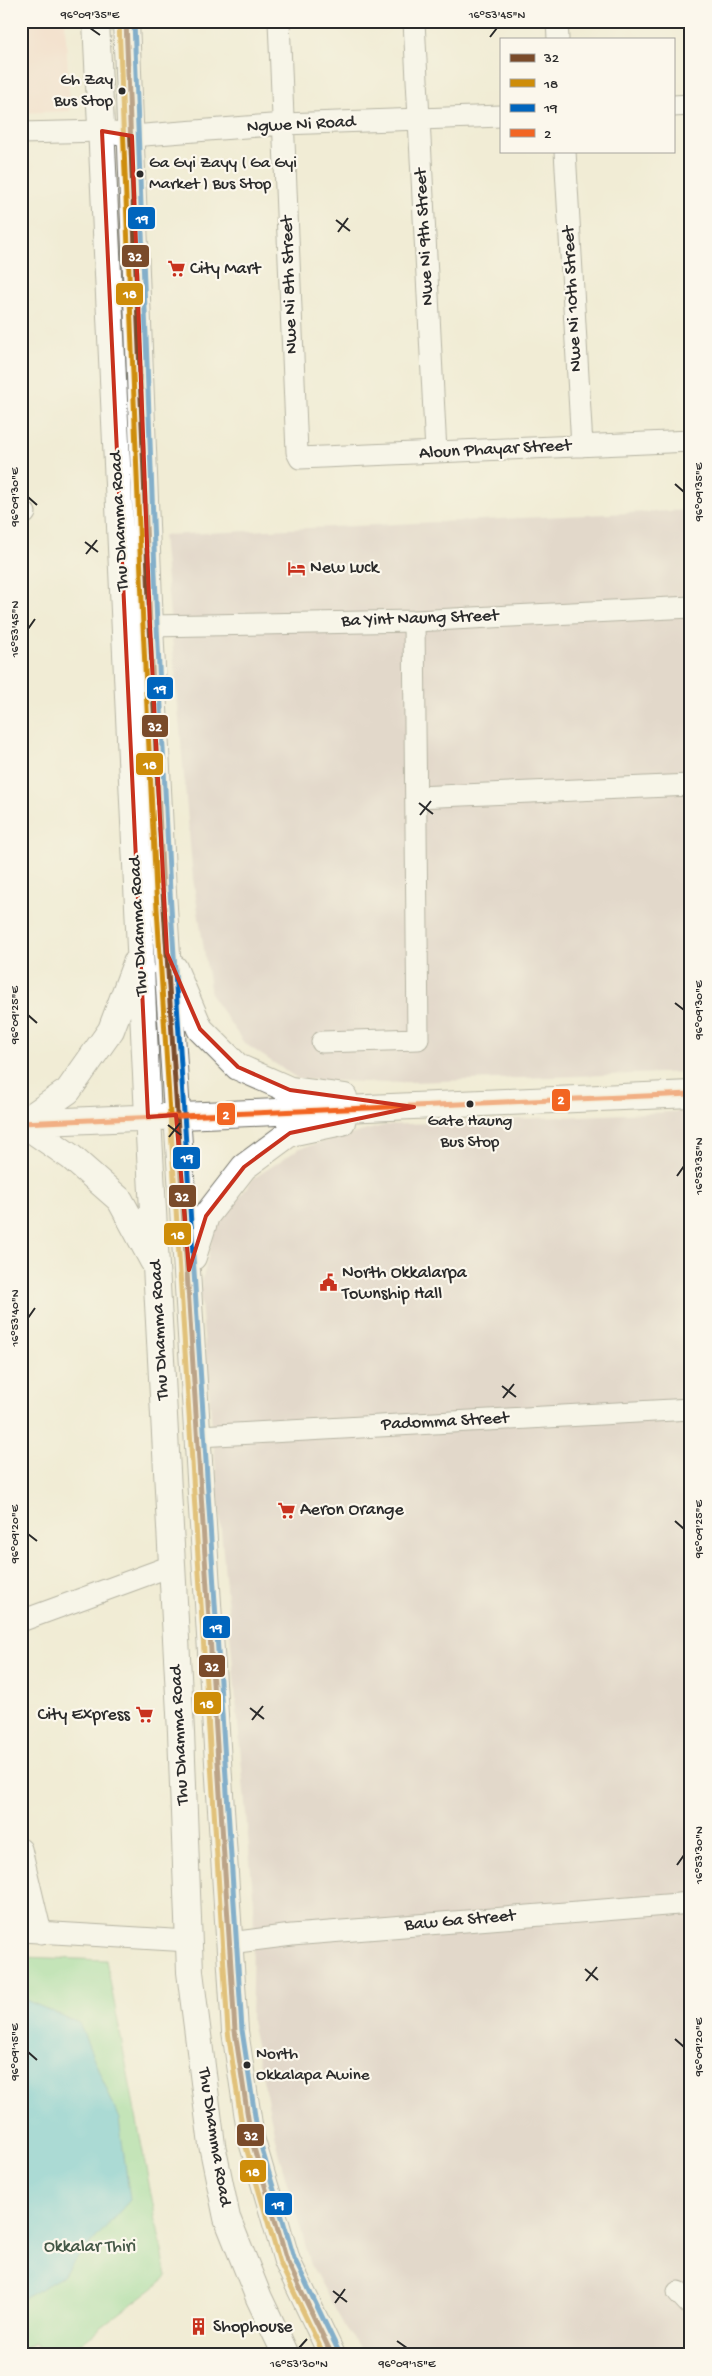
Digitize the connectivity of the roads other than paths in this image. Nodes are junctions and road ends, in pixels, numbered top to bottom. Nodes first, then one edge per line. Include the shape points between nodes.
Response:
1 (96, 21) edge
2 (126, 21) edge
3 (279, 21) edge
4 (414, 21) edge
5 (557, 21) edge
6 (558, 38) edge
7 (691, 105) edge
8 (674, 106) edge
9 (500, 116) edge
10 (419, 120) junction
11 (284, 124) junction
12 (102, 131) junction
13 (21, 133) edge
14 (132, 136) junction
15 (564, 152) edge
16 (691, 441) edge
17 (582, 446) junction
18 (436, 452) junction
19 (300, 458) joint
20 (691, 607) edge
21 (414, 621) junction
22 (150, 626) junction
23 (691, 785) edge
24 (416, 797) junction
25 (140, 952) junction
26 (167, 953) junction
27 (322, 1042) dead end
28 (691, 1094) edge
29 (414, 1107) junction
30 (176, 1115) junction
31 (148, 1117) junction
32 (22, 1123) edge
33 (188, 1270) junction
34 (157, 1271) junction
35 (691, 1409) edge
36 (199, 1436) junction
37 (171, 1571) junction
38 (21, 1621) edge
39 (21, 1848) edge
40 (691, 1903) edge
41 (31, 1932) edge
42 (189, 1941) junction
43 (230, 1943) junction
44 (286, 2355) edge
45 (332, 2355) edge

1 - 12 main road, Thu Dhamma Road
2 - 14 main road, Thu Dhamma Road
3 - 11 street, Nwe Ni 8th Street
4 - 10 street, Nwe Ni 9th Street
5 - 6 street
7 - 8 street
9 - 10 street, Ngwe Ni Road
10 - 11 street, Ngwe Ni Road
10 - 18 street, Nwe Ni 9th Street
11 - 14 street, Ngwe Ni Road
11 - 19 street, Nwe Ni 8th Street via 297,452
12 - 13 street, Ngwe Ni Road
12 - 14 street, Ngwe Ni Road
12 - 25 main road, Thu Dhamma Road
14 - 22 main road, Thu Dhamma Road
15 - 17 street, Nwe Ni 10th Street
16 - 17 street, Aloun Phayar Street
17 - 18 street, Aloun Phayar Street
18 - 19 street, Aloun Phayar Street
20 - 21 street, Ba Yint Naung Street
21 - 22 street, Ba Yint Naung Street
21 - 24 street
22 - 26 main road, Thu Dhamma Road
23 - 24 street
24 - 27 street via 418,1039
25 - 31 main road, Thu Dhamma Road
25 - 32 main road via 111,1030 68,1091
26 - 29 main road via 200,1029 238,1067 290,1090
26 - 30 main road, Thu Dhamma Road
28 - 29 main road
29 - 30 main road
29 - 33 main road via 290,1133 244,1167 206,1216
30 - 31 main road
30 - 33 main road, Thu Dhamma Road
31 - 32 main road
31 - 34 main road, Thu Dhamma Road
32 - 34 main road via 70,1156 120,1200 150,1252
33 - 36 main road, Thu Dhamma Road
34 - 37 main road, Thu Dhamma Road
35 - 36 street, Padomma Street
36 - 43 main road, Thu Dhamma Road
37 - 38 street
37 - 42 main road, Thu Dhamma Road
39 - 41 street
40 - 43 street, Baw Ga Street
41 - 42 street
42 - 44 main road, Thu Dhamma Road via 212,2145 227,2218
43 - 45 main road, Thu Dhamma Road via 235,2031 251,2138 287,2261

